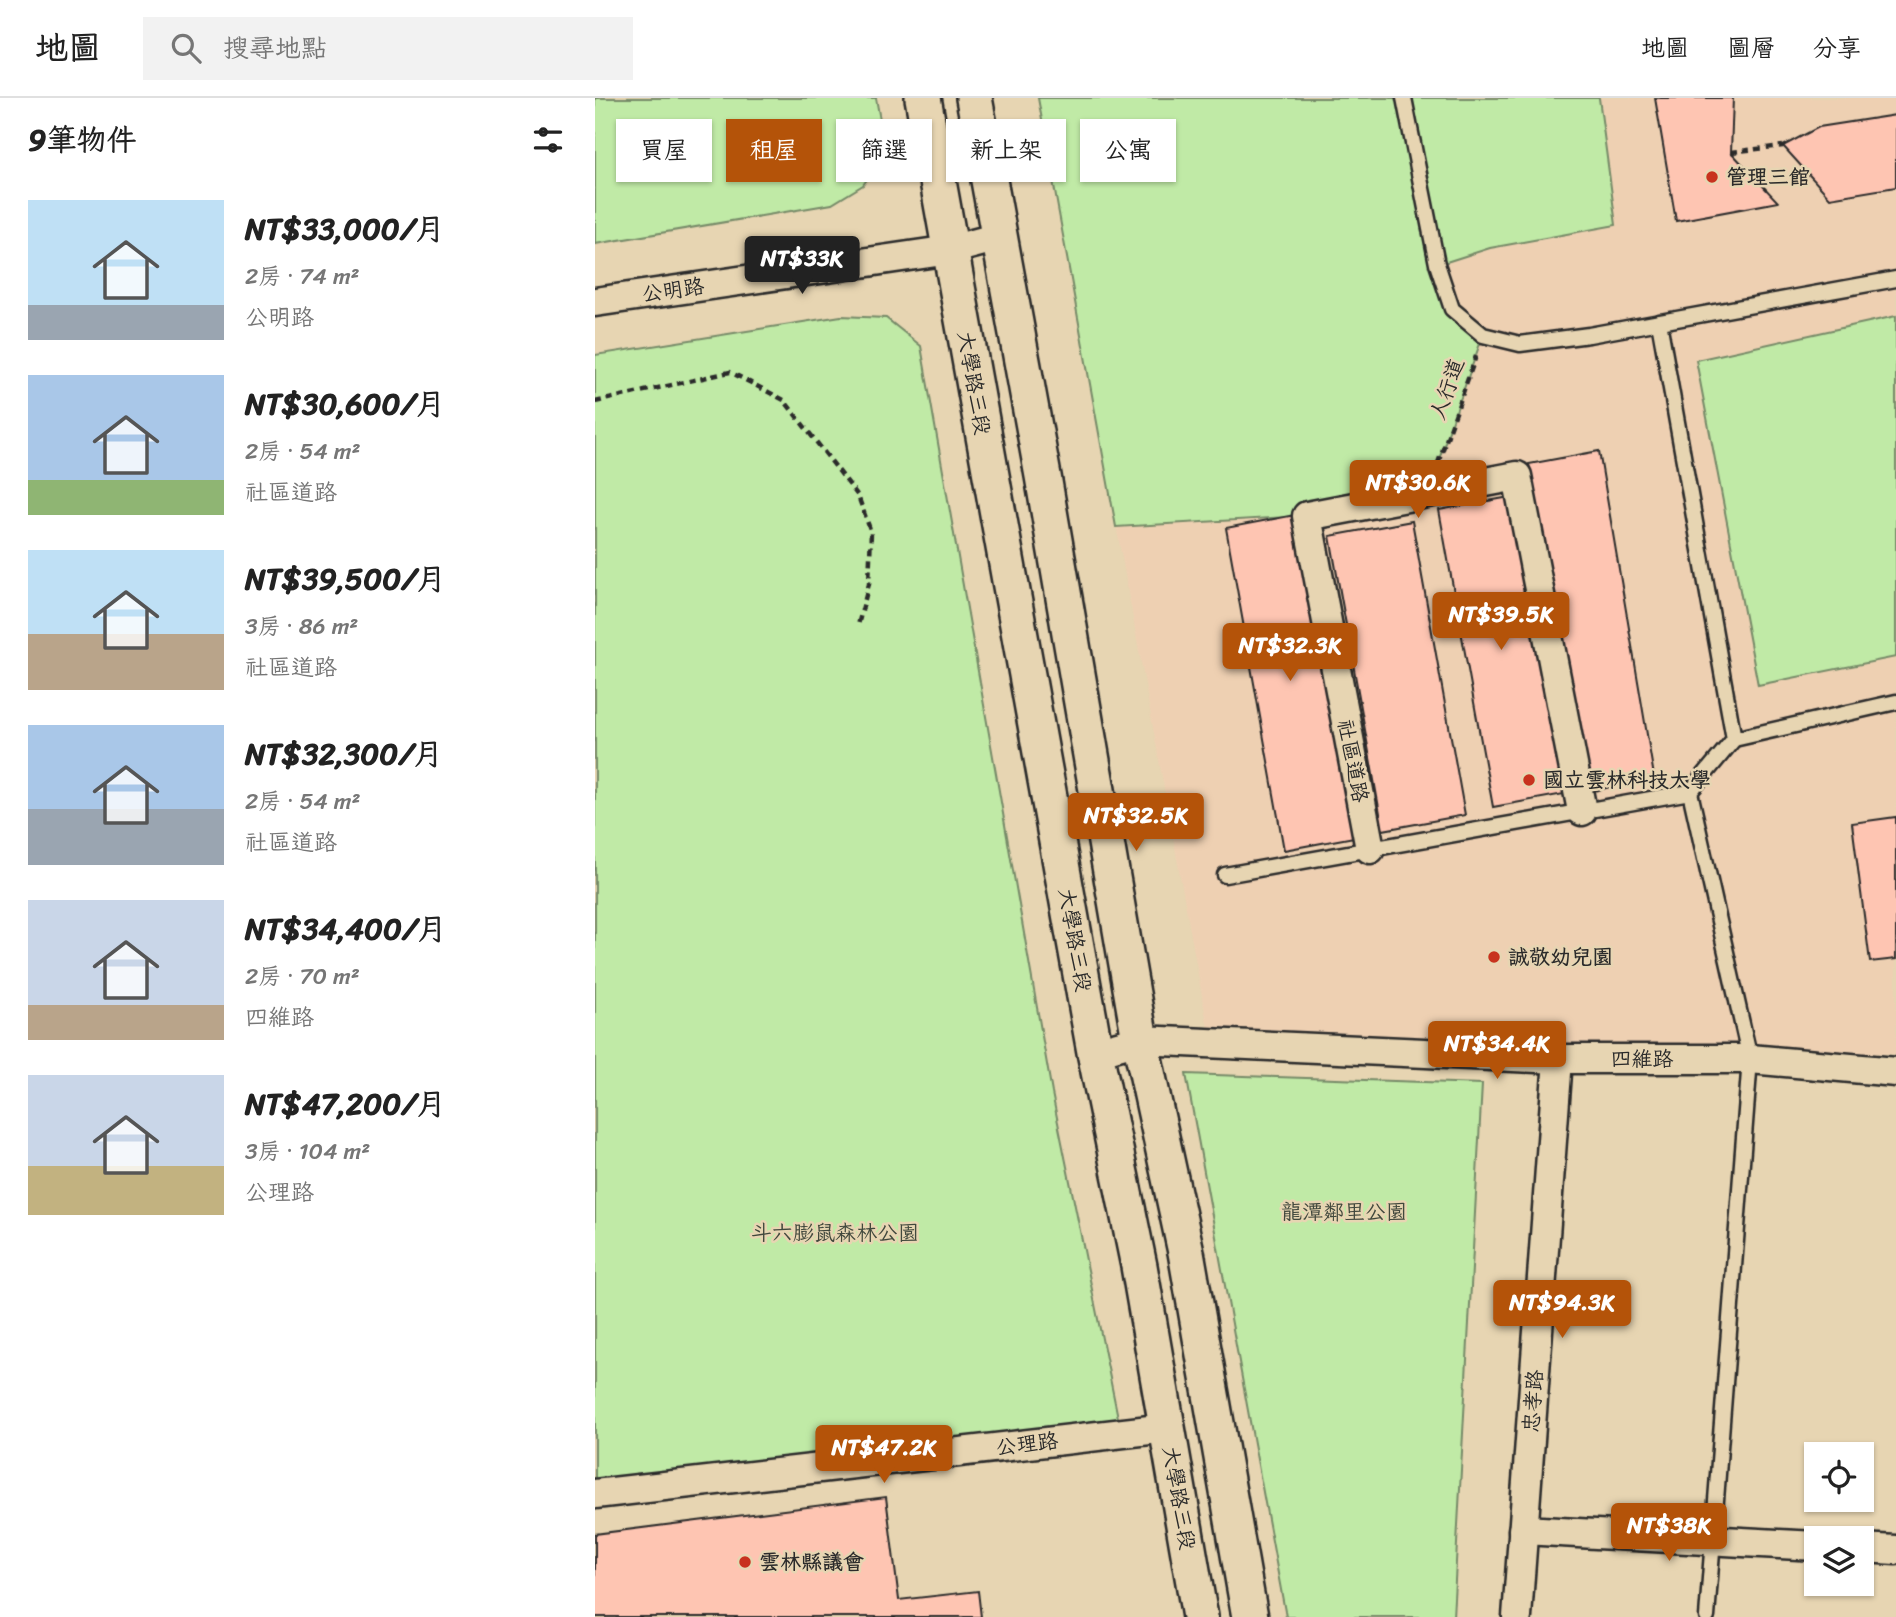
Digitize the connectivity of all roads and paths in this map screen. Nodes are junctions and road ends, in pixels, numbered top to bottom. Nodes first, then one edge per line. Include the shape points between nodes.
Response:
1 (923, 98) edge
2 (974, 98) edge
3 (1404, 98) edge
4 (1783, 146) dead end
5 (1731, 152) dead end
6 (999, 237) junction
7 (950, 250) junction
8 (1896, 279) edge
9 (595, 302) edge
10 (1659, 322) junction
11 (1483, 334) junction
12 (595, 402) edge
13 (1427, 493) junction
14 (857, 625) dead end
15 (1896, 702) edge
16 (1734, 738) junction
17 (1690, 792) junction
18 (1582, 811) junction
19 (1370, 849) junction
20 (1225, 875) dead end
21 (1140, 1040) junction
22 (1095, 1052) junction
23 (1558, 1059) junction
24 (1750, 1059) junction
25 (1896, 1072) edge
26 (1167, 1428) junction
27 (595, 1494) edge
28 (1524, 1530) junction
29 (1712, 1540) junction
30 (1804, 1545) edge
31 (1874, 1549) edge
32 (1896, 1550) edge
33 (1200, 1617) edge
34 (1250, 1617) edge
35 (1517, 1617) edge
36 (1707, 1617) edge

1 - 7 street, 大學路三段
2 - 6 street
3 - 11 lane via 1437,264 1452,309
4 - 5 path
6 - 7 street, 公明路
6 - 21 street
7 - 9 street, 公明路
7 - 22 street, 大學路三段
8 - 10 lane
10 - 11 lane via 1520,344
10 - 16 lane
11 - 13 path, 人行道
12 - 14 path via 730,372 783,400 858,496 871,532 869,584
13 - 18 street, 社區道路 via 1517,476
13 - 19 street, 社區道路 via 1307,516
15 - 16 lane
16 - 17 lane
17 - 18 lane
17 - 24 lane
18 - 19 lane
19 - 20 lane
21 - 22 street, 四維路
21 - 23 street, 四維路
21 - 34 street via 1186,1252
22 - 26 street, 大學路三段
23 - 24 street, 四維路
23 - 28 street, 忠孝路
24 - 25 street, 四維路
24 - 29 lane
26 - 27 street, 公理路
26 - 33 street, 大學路三段
28 - 29 street
28 - 35 street, 忠孝路
29 - 30 street
29 - 36 lane
31 - 32 street

